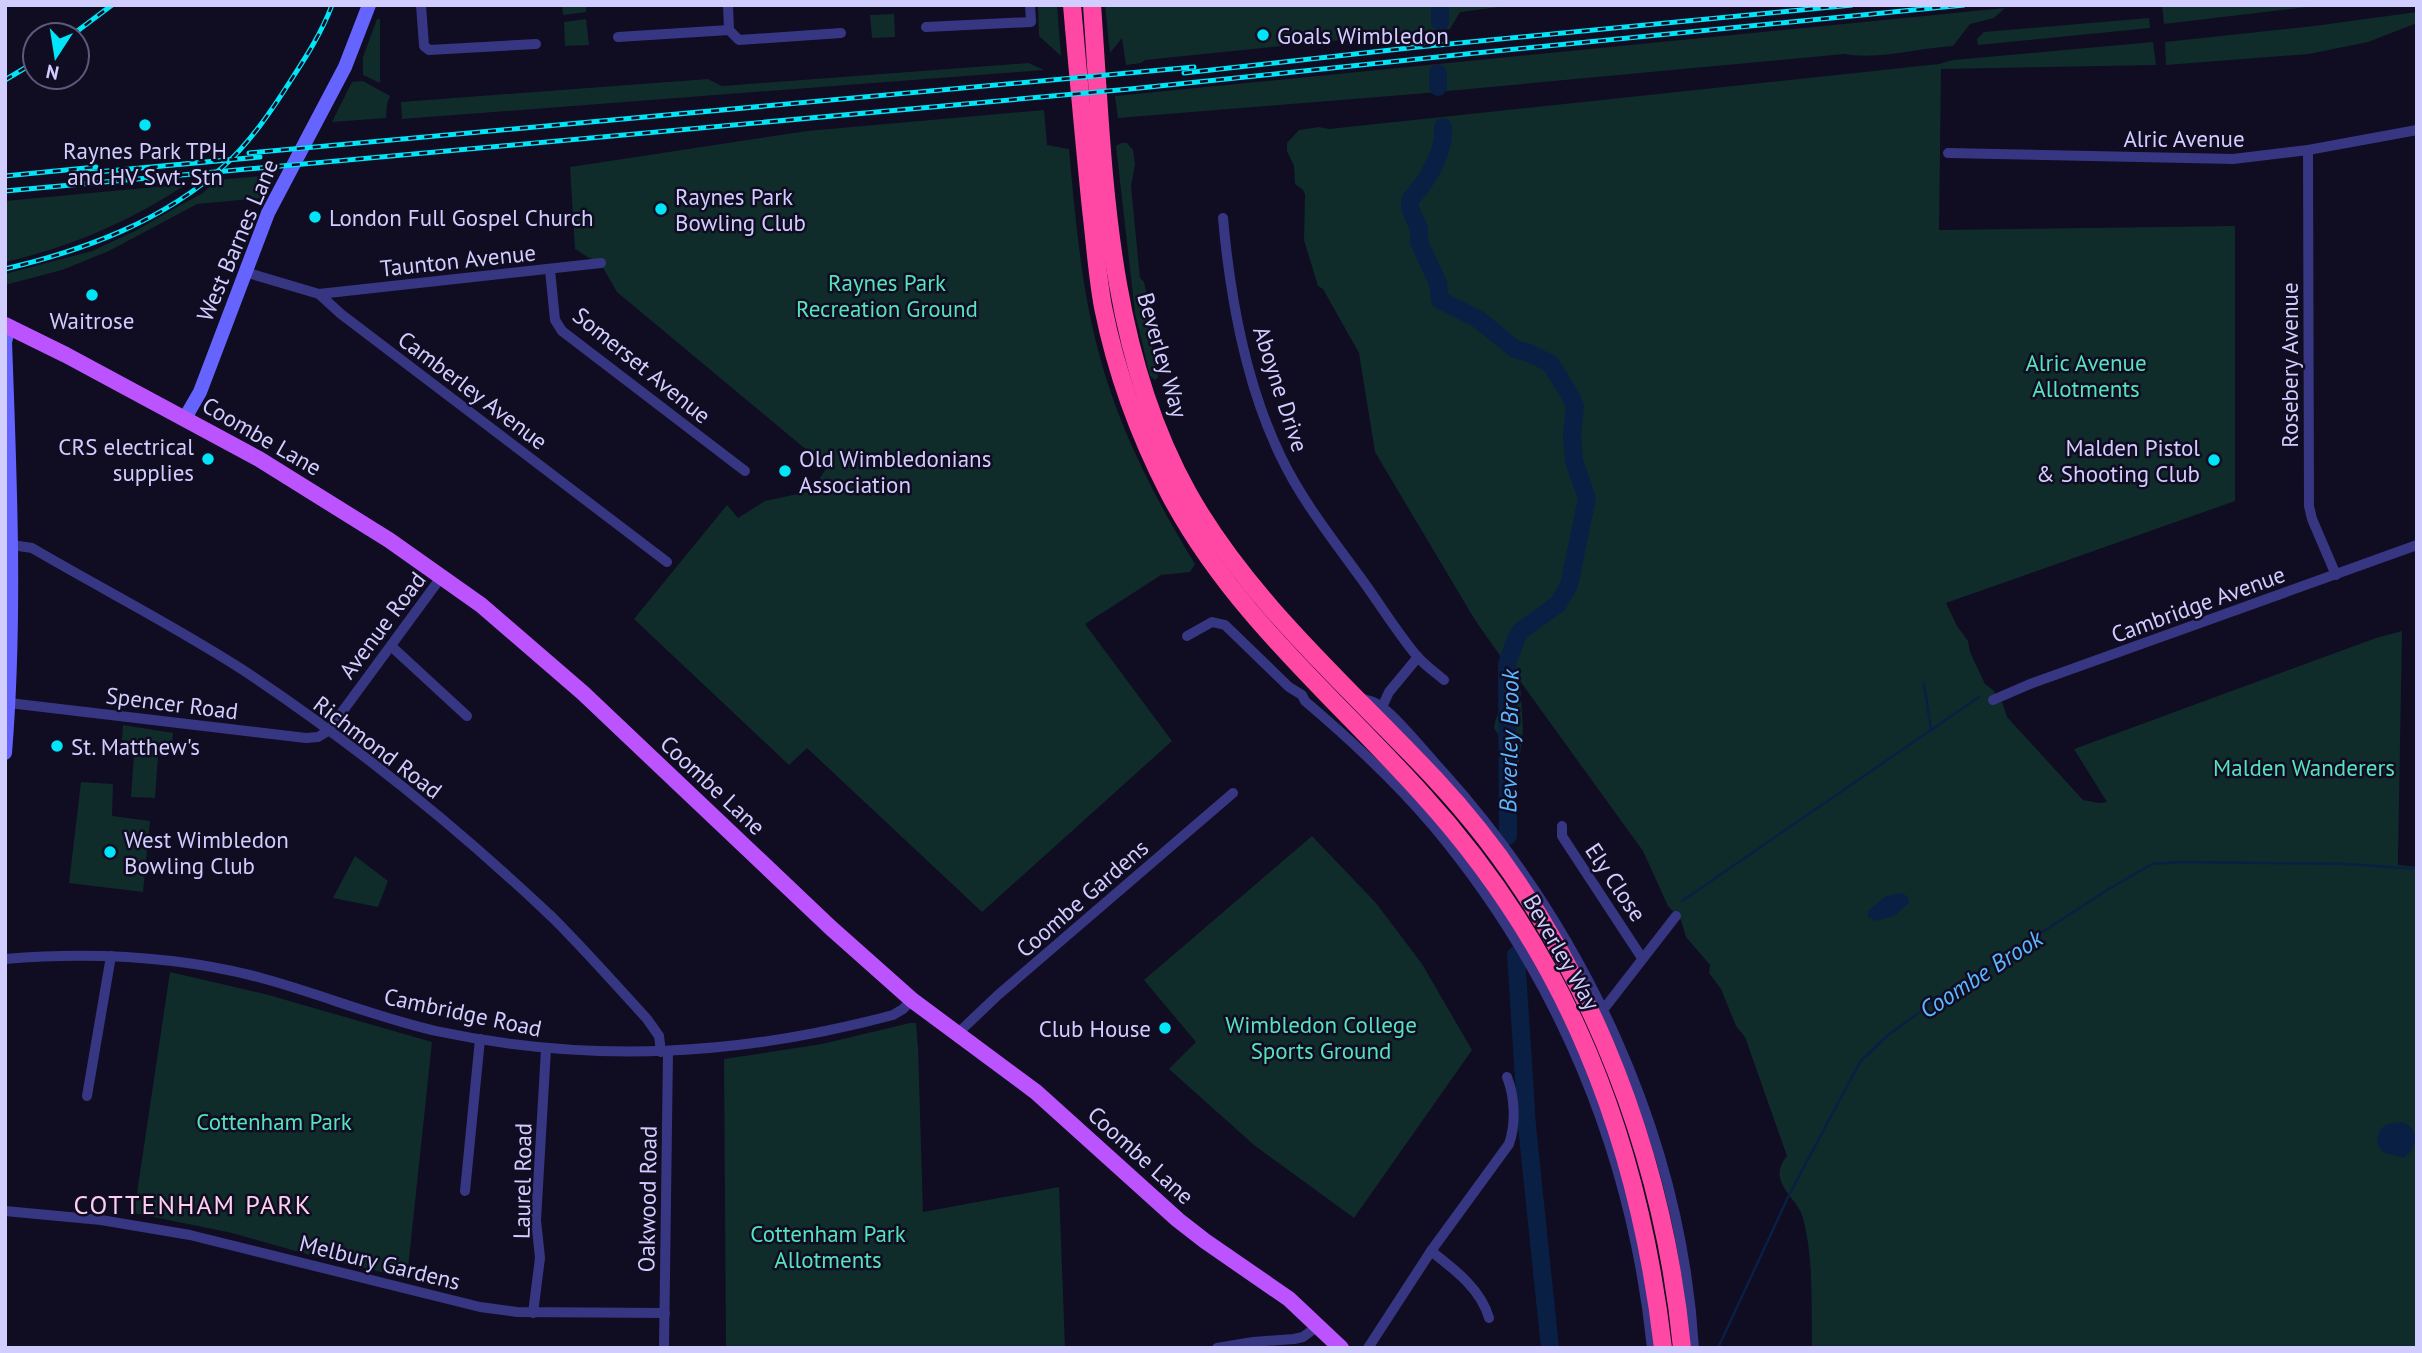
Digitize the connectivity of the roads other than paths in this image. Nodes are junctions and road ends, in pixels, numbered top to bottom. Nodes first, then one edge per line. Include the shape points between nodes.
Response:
1 (369, 5) edge
2 (421, 5) edge
3 (728, 5) edge
4 (1030, 5) edge
5 (1072, 5) edge
6 (1092, 5) edge
7 (926, 27) dead end
8 (729, 30) junction
9 (841, 33) dead end
10 (618, 37) dead end
11 (537, 44) dead end
12 (2417, 130) edge
13 (1093, 147) junction
14 (2308, 150) junction
15 (1948, 153) dead end
16 (1223, 218) dead end
17 (601, 264) dead end
18 (550, 270) junction
19 (245, 272) junction
20 (319, 294) junction
21 (7, 326) edge
22 (185, 418) junction
23 (745, 471) dead end
24 (2417, 544) edge
25 (12, 545) junction
26 (667, 562) dead end
27 (2336, 575) junction
28 (442, 576) junction
29 (1187, 636) dead end
30 (391, 646) junction
31 (1284, 651) junction
32 (1418, 657) junction
33 (1444, 680) dead end
34 (1302, 695) junction
35 (1355, 696) junction
36 (1993, 700) dead end
37 (9, 703) junction
38 (1382, 707) junction
39 (467, 716) dead end
40 (328, 731) junction
41 (5, 753) edge
42 (1233, 793) dead end
43 (1562, 826) dead end
44 (1676, 915) dead end
45 (111, 956) junction
46 (1642, 958) junction
47 (5, 959) edge
48 (912, 1000) junction
49 (1603, 1010) junction
50 (957, 1034) junction
51 (480, 1039) junction
52 (546, 1049) junction
53 (665, 1052) junction
54 (1507, 1077) dead end
55 (87, 1096) dead end
56 (465, 1191) dead end
57 (5, 1211) edge
58 (1431, 1251) junction
59 (665, 1312) junction
60 (533, 1313) junction
61 (1489, 1318) dead end
62 (1319, 1325) junction
63 (664, 1348) edge
64 (1217, 1348) edge
65 (1341, 1348) edge
66 (1368, 1348) edge
67 (1651, 1348) edge
68 (1663, 1348) edge
69 (1682, 1348) edge
70 (1694, 1348) edge

1 - 19 main road, West Barnes Lane via 345,67 275,198
2 - 11 street via 424,46 429,50
3 - 8 street
4 - 7 street via 1031,22
5 - 13 highway, Beverley Way
6 - 13 highway, Beverley Way via 1096,54
8 - 9 street via 738,40
8 - 10 street
12 - 14 street, Alric Avenue
13 - 31 highway, Beverley Way via 1102,303 1142,436 1208,558
13 - 35 highway, Beverley Way via 1121,300 1149,407 1173,463 1223,549
14 - 15 street, Alric Avenue via 2234,159
14 - 27 street, Rosebery Avenue via 2309,506
16 - 32 street, Aboyne Drive via 1242,338 1280,455 1323,526
17 - 18 street, Taunton Avenue
18 - 20 street, Taunton Avenue
18 - 23 street, Somerset Avenue via 555,320 562,331
19 - 20 street, Camberley Avenue
19 - 22 main road, West Barnes Lane via 200,392
20 - 26 street, Camberley Avenue
21 - 22 main road, Coombe Lane
21 - 25 main road
22 - 28 main road, Coombe Lane via 337,506
24 - 27 street, Cambridge Avenue
25 - 37 main road
25 - 40 street, Richmond Road via 32,548 174,628
27 - 36 street, Cambridge Avenue
28 - 30 street, Avenue Road
28 - 48 main road, Coombe Lane via 583,693
29 - 34 street, Beverley Way via 1212,622 1226,625
30 - 39 street
30 - 40 street, Avenue Road
31 - 34 street, Beverley Way via 1300,679
31 - 68 highway, Beverley Way via 1454,831 1521,923 1564,998 1596,1071 1630,1169 1653,1272
32 - 33 street, Aboyne Drive
32 - 38 street
34 - 67 street, Beverley Way via 1432,825 1506,924 1543,984 1607,1134 1634,1228
35 - 38 street, Beverley Way
35 - 69 highway, Beverley Way via 1470,819 1541,920 1575,981 1632,1112 1649,1167 1673,1269
37 - 40 street, Spencer Road via 306,738
37 - 41 main road
38 - 49 street, Beverley Way via 1464,795 1524,874 1573,951
40 - 53 street, Richmond Road via 432,811 554,920 647,1019
42 - 50 street, Coombe Gardens
43 - 46 street, Ely Close via 1562,836
44 - 46 street
45 - 47 street, Cambridge Road
45 - 51 street, Cambridge Road via 226,970 376,1015
45 - 55 street
46 - 49 street
48 - 50 main road, Coombe Lane
48 - 53 street, Cambridge Road via 893,1015 833,1029 757,1044
49 - 70 street, Beverley Way via 1650,1128 1667,1189 1679,1234
50 - 62 main road, Coombe Lane via 1037,1092 1205,1241
51 - 52 street, Cambridge Road
51 - 56 street
52 - 53 street, Cambridge Road
52 - 60 street, Laurel Road via 536,1220 540,1258
53 - 59 street, Oakwood Road
54 - 58 street via 1514,1123 1509,1144
57 - 60 street, Melbury Gardens via 190,1235 480,1307
58 - 61 street via 1482,1298
58 - 66 street
59 - 60 street, Melbury Gardens
59 - 63 street, Oakwood Road
62 - 64 street via 1303,1337
62 - 65 main road, Coombe Lane

